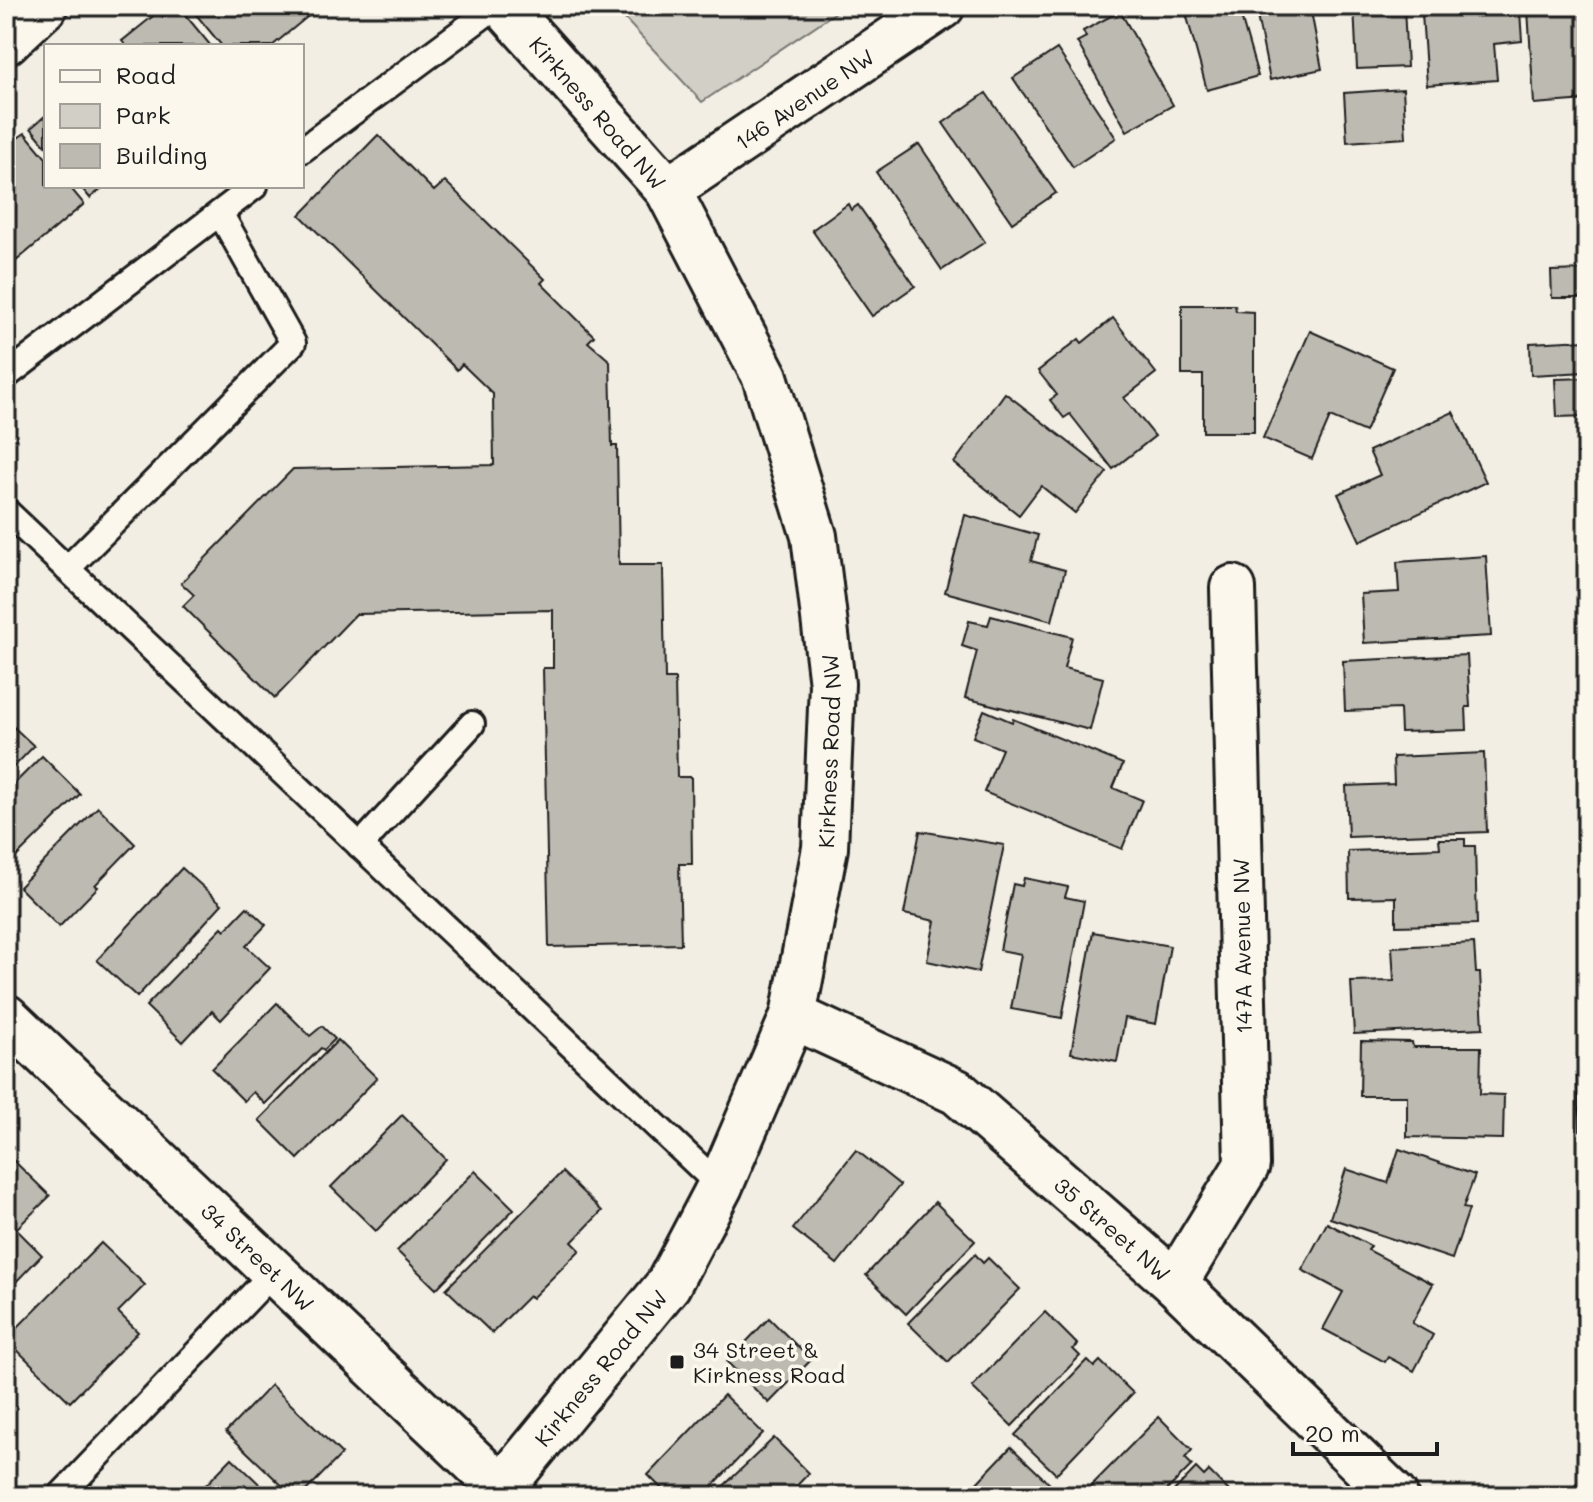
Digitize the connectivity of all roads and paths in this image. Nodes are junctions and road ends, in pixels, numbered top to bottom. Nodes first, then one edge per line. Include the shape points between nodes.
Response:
1 (45, 6) edge
2 (496, 6) edge
3 (504, 6) edge
4 (942, 6) edge
5 (6, 42) edge
6 (304, 149) edge
7 (252, 188) edge
8 (668, 190) junction
9 (220, 213) junction
10 (6, 376) edge
11 (6, 511) edge
12 (67, 569) junction
13 (1233, 588) dead end
14 (472, 724) dead end
15 (360, 846) junction
16 (793, 1016) junction
17 (6, 1017) edge
18 (720, 1186) junction
19 (273, 1273) junction
20 (1175, 1283) junction
21 (503, 1493) edge
22 (60, 1496) edge
23 (1395, 1496) edge

1 - 5 street
2 - 6 lane
3 - 8 street, Kirkness Road NW
4 - 8 street, 146 Avenue NW
7 - 9 lane
8 - 16 street, Kirkness Road NW via 765,377 814,536 832,684 825,848
9 - 10 lane
9 - 12 lane via 293,343
11 - 12 lane
12 - 15 lane
13 - 20 street, 147A Avenue NW via 1247,1165
14 - 15 lane
15 - 18 lane
16 - 18 street, Kirkness Road NW
16 - 20 street, 35 Street NW via 957,1092
17 - 19 street, 34 Street NW
18 - 21 street, Kirkness Road NW via 668,1285
19 - 21 street, 34 Street NW
19 - 22 lane
20 - 23 street, 35 Street NW

